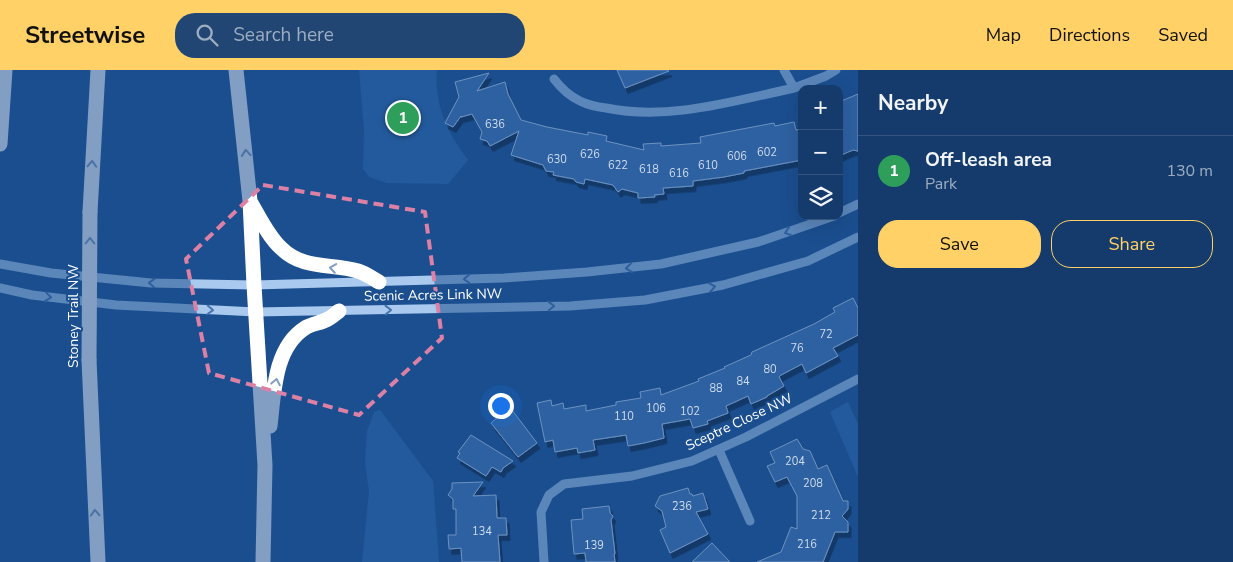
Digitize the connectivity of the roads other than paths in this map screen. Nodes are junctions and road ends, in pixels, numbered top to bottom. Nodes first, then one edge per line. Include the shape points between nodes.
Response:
1 (5, 70) edge
2 (98, 70) edge
3 (236, 70) edge
4 (784, 70) edge
5 (836, 70) edge
6 (554, 80) dead end
7 (794, 88) junction
8 (0, 144) edge
9 (250, 201) junction
10 (858, 204) edge
11 (843, 212) edge
12 (822, 220) edge
13 (858, 237) edge
14 (0, 264) edge
15 (379, 282) junction
16 (254, 285) junction
17 (0, 288) edge
18 (340, 311) junction
19 (256, 312) junction
20 (858, 379) edge
21 (719, 450) junction
22 (265, 465) junction
23 (750, 521) dead end
24 (98, 562) edge
25 (262, 562) edge
26 (544, 562) edge

1 - 8 highway
24 -> 2 highway, Stoney Trail NW, bridge via 89,360 90,212
9 -> 3 highway
4 - 7 street
5 - 7 street
6 - 7 street via 563,90 591,106 639,114 674,112
15 -> 9 highway via 358,271 312,264 293,257 273,239
9 - 16 highway
10 - 11 street
12 -> 15 street, Scenic Acres Link NW via 758,242 660,264 504,278
18 -> 13 street, Scenic Acres Link NW via 570,306 645,300 723,285 808,261
16 -> 14 street, Scenic Acres Link NW via 142,282 51,273
15 - 16 street, Scenic Acres Link NW
16 - 19 highway
17 -> 19 street, Scenic Acres Link NW via 116,305
18 - 19 street, Scenic Acres Link NW
22 -> 18 highway via 272,404 282,357 291,339 306,327
19 - 22 highway
20 - 21 street, Sceptre Close NW
21 - 23 street
21 - 26 street, Sceptre Close NW via 653,471 564,484 555,489 541,512
22 - 25 highway

